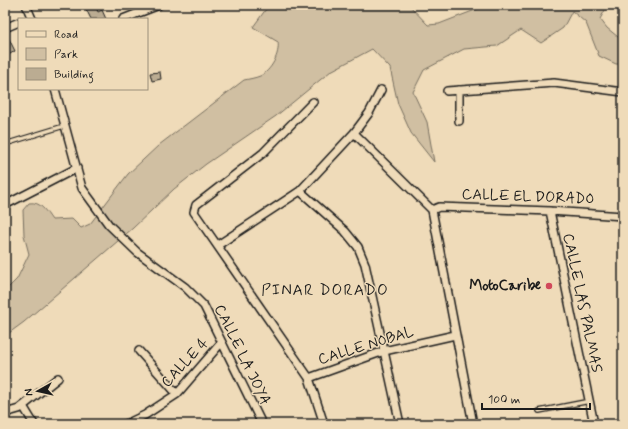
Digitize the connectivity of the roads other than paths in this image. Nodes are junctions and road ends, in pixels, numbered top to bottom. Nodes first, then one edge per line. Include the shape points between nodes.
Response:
1 (26, 5) edge
2 (159, 5) edge
3 (30, 18) edge
4 (126, 18) edge
5 (18, 22) edge
6 (5, 28) edge
7 (55, 90) edge
8 (381, 90) dead end
9 (459, 90) junction
10 (447, 91) dead end
11 (623, 92) edge
12 (313, 102) dead end
13 (459, 121) dead end
14 (64, 126) junction
15 (354, 133) junction
16 (5, 144) edge
17 (77, 168) junction
18 (300, 191) junction
19 (5, 205) edge
20 (432, 210) junction
21 (550, 211) junction
22 (623, 216) edge
23 (218, 245) junction
24 (455, 335) junction
25 (221, 343) junction
26 (139, 350) dead end
27 (384, 351) junction
28 (58, 378) dead end
29 (309, 378) junction
30 (177, 394) junction
31 (590, 401) junction
32 (23, 406) junction
33 (539, 411) dead end
34 (5, 413) edge
35 (34, 424) edge
36 (126, 424) edge
37 (262, 424) edge
38 (324, 424) edge
39 (400, 424) edge
40 (473, 424) edge
41 (594, 424) edge

1 - 3 street
2 - 4 street
5 - 6 street
7 - 14 street, CALLE LA JOYA
8 - 15 street via 369,113
9 - 10 street
9 - 11 street via 554,83
9 - 13 street
12 - 23 street via 264,153 196,205 194,212
14 - 16 lane
14 - 17 street, CALLE LA JOYA
15 - 18 street
15 - 20 street
17 - 19 street
17 - 25 street, CALLE LA JOYA via 82,188 110,225 137,252 185,287 204,306
18 - 23 street
18 - 27 street via 345,231 358,247 365,264
20 - 21 street, CALLE EL DORADO via 439,207
20 - 24 street
21 - 22 street, CALLE EL DORADO
21 - 31 street, CALLE LAS PALMAS
23 - 29 street
24 - 27 street, CALLE NOBAL
24 - 40 street
25 - 30 street, CALLE 4
25 - 37 street, CALLE LA JOYA
26 - 30 street
27 - 29 street, CALLE NOBAL
27 - 39 street
28 - 32 street
29 - 38 street
30 - 36 street, CALLE 4
31 - 33 lane
31 - 41 street, CALLE LAS PALMAS
32 - 34 street
32 - 35 street

